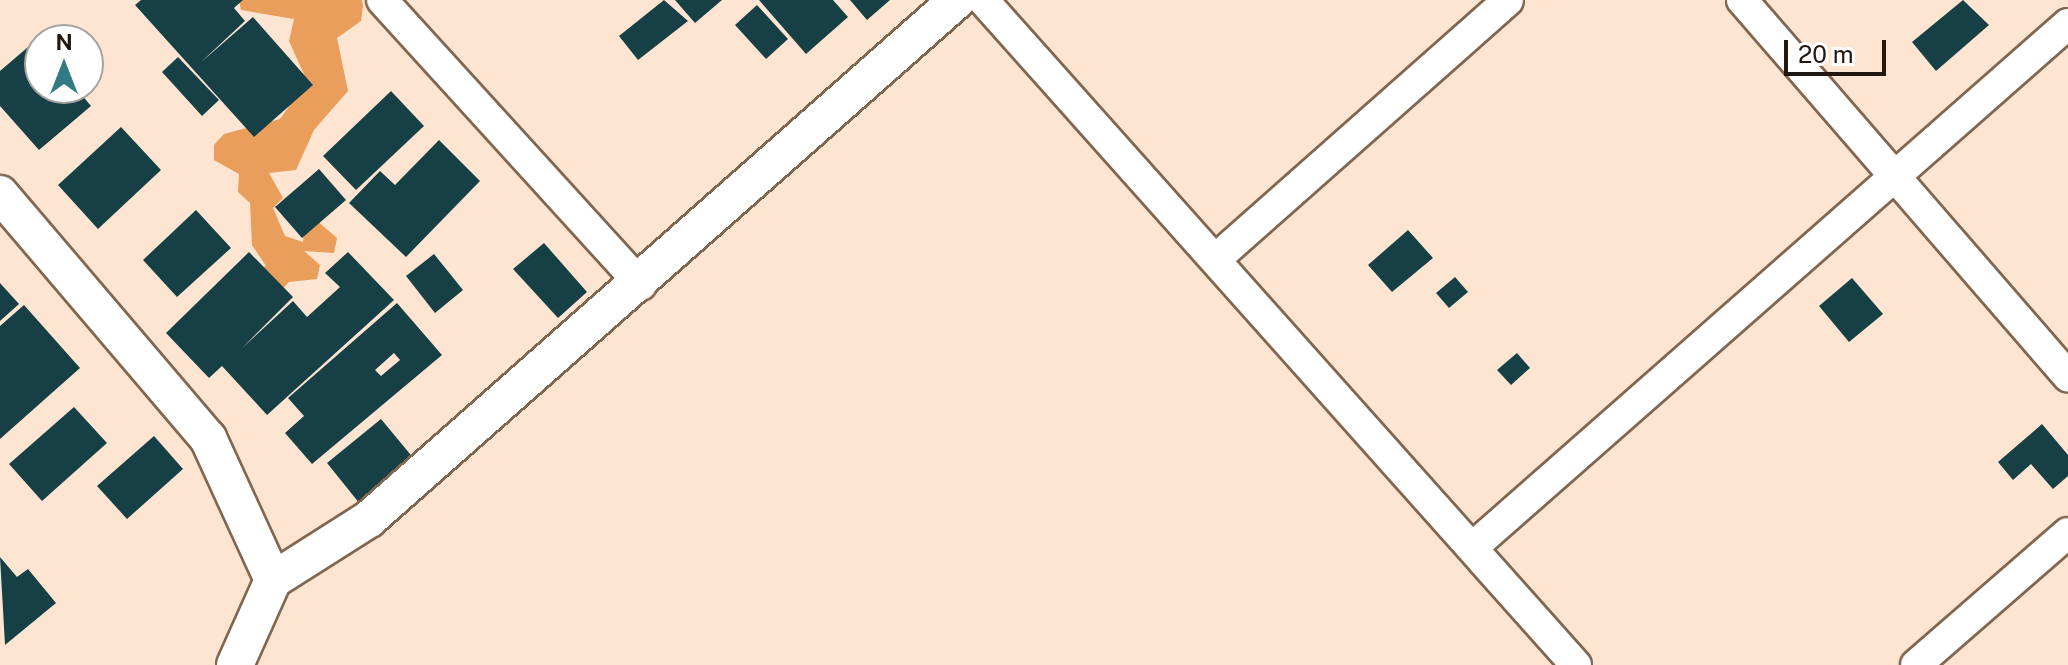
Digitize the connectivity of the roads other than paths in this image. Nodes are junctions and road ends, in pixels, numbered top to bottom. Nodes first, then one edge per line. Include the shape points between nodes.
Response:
1 (382, 0) edge
2 (957, 0) edge
3 (983, 0) edge
4 (1508, 0) edge
5 (1742, 0) edge
6 (2068, 24) edge
7 (1895, 177) junction
8 (0, 194) edge
9 (1218, 257) junction
10 (641, 285) junction
11 (2068, 377) edge
12 (2068, 533) edge
13 (1473, 547) junction
14 (273, 580) junction
15 (235, 665) edge
16 (1576, 665) edge
17 (1916, 665) edge

1 - 10 street
2 - 10 street
3 - 9 street
4 - 9 street
5 - 7 street
6 - 7 street
7 - 11 street
7 - 13 street
8 - 14 street via 208,438
9 - 13 street
10 - 14 street via 369,519
12 - 17 street
13 - 16 street
14 - 15 street

